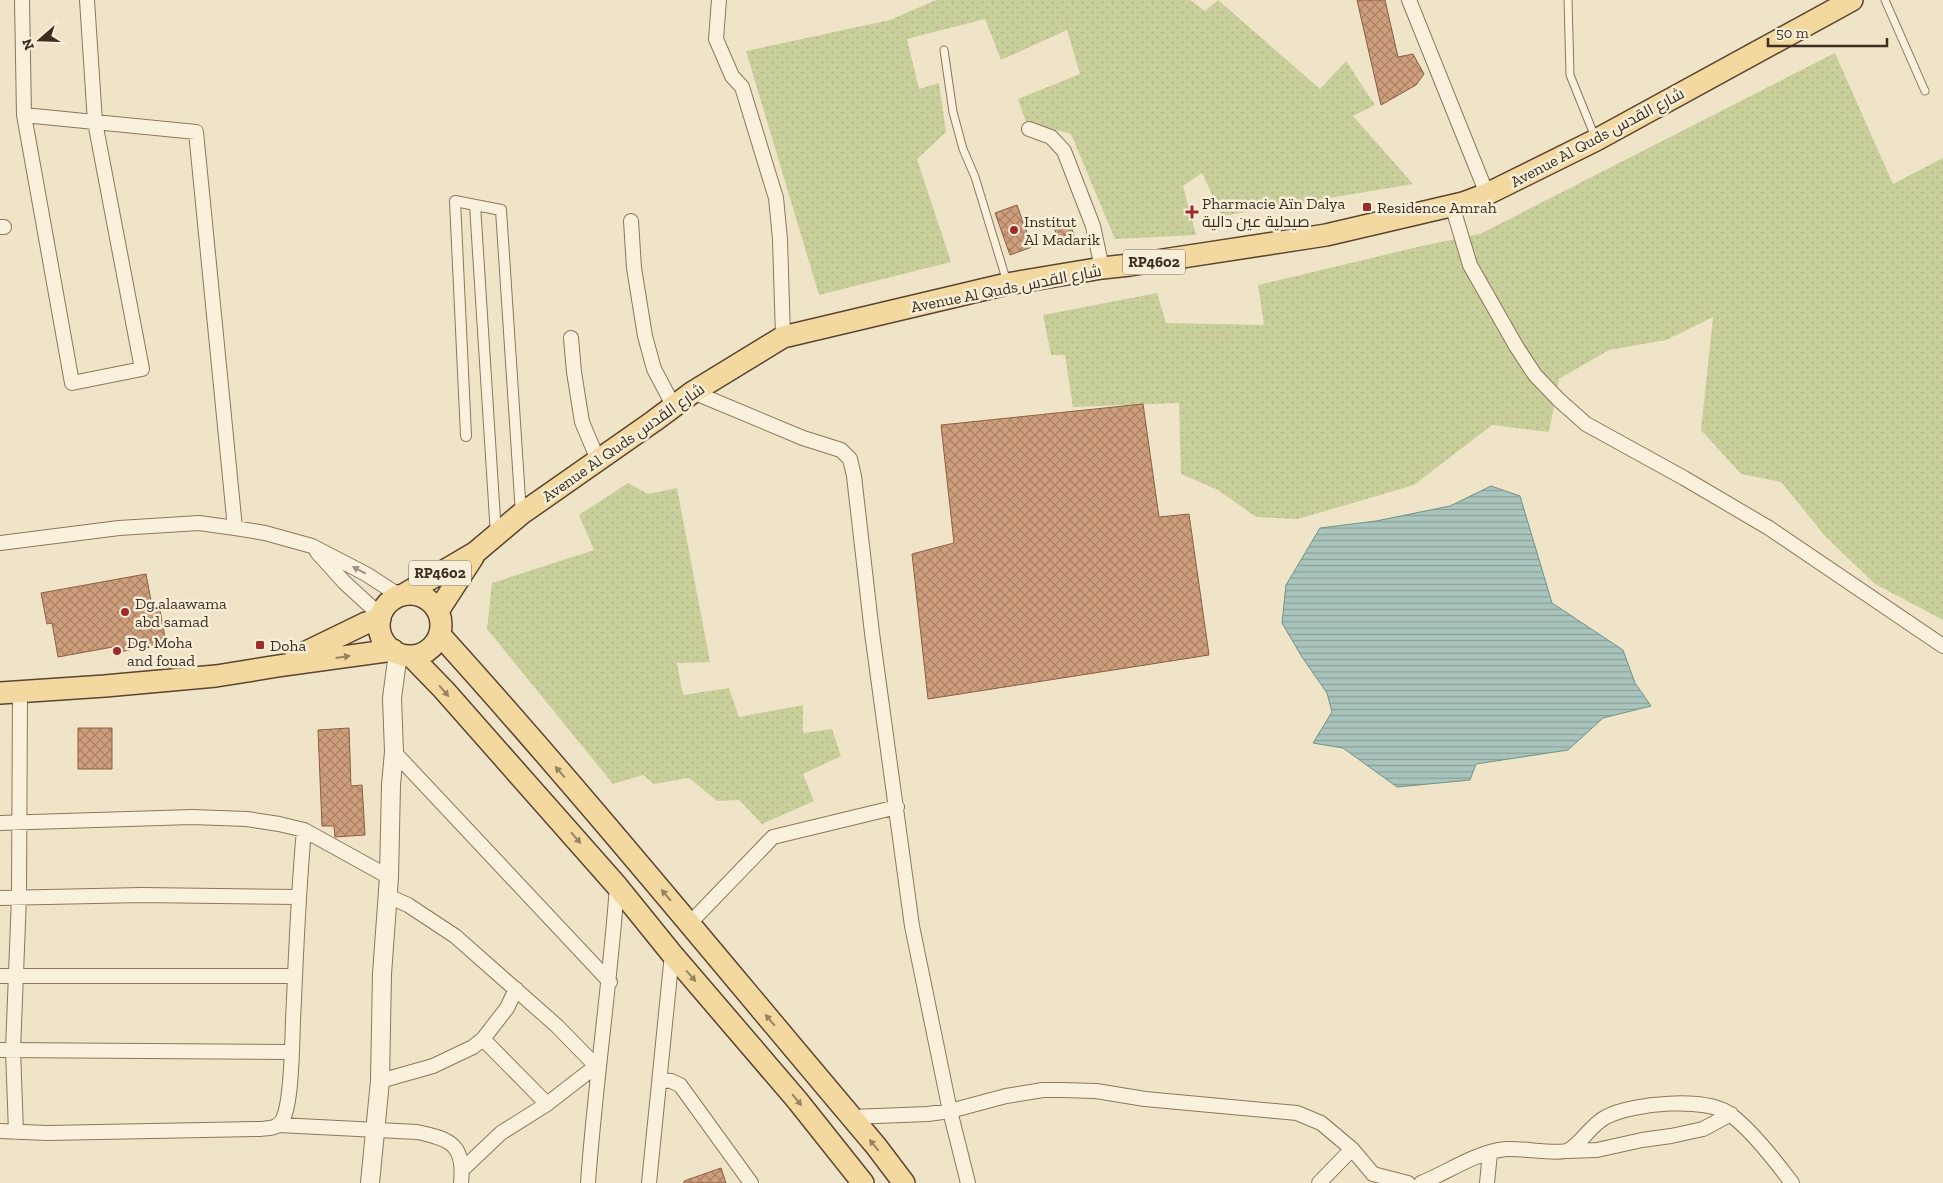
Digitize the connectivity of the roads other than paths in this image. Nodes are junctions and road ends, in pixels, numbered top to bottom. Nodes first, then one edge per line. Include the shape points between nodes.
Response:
1 (22, 0) edge
2 (88, 0) edge
3 (720, 0) edge
4 (1409, 0) edge
5 (1568, 0) edge
6 (1852, 0) edge
7 (1885, 0) edge
8 (944, 50) dead end
9 (1925, 91) dead end
10 (24, 115) junction
11 (95, 122) junction
12 (1029, 130) dead end
13 (1596, 140) junction
14 (1487, 194) junction
15 (475, 205) junction
16 (1452, 205) junction
17 (631, 221) dead end
18 (1102, 268) junction
19 (1007, 284) junction
20 (783, 337) junction
21 (571, 338) dead end
22 (692, 392) junction
23 (673, 405) junction
24 (466, 436) dead end
25 (598, 460) junction
26 (521, 514) junction
27 (235, 528) junction
28 (496, 536) junction
29 (0, 543) edge
30 (312, 546) junction
31 (476, 552) junction
32 (402, 595) junction
33 (438, 611) junction
34 (381, 617) junction
35 (440, 635) junction
36 (1943, 646) edge
37 (400, 653) junction
38 (278, 666) junction
39 (10, 692) edge
40 (394, 752) junction
41 (897, 807) junction
42 (0, 823) edge
43 (19, 823) junction
44 (304, 830) junction
45 (390, 877) junction
46 (616, 886) junction
47 (298, 896) junction
48 (388, 896) junction
49 (19, 897) junction
50 (0, 898) edge
51 (690, 924) junction
52 (672, 954) junction
53 (0, 976) edge
54 (295, 976) junction
55 (16, 977) junction
56 (610, 982) junction
57 (516, 989) junction
58 (483, 1039) junction
59 (7, 1050) edge
60 (292, 1052) junction
61 (598, 1067) junction
62 (660, 1080) junction
63 (380, 1081) junction
64 (547, 1104) junction
65 (950, 1111) junction
66 (1731, 1114) junction
67 (851, 1117) junction
68 (279, 1125) junction
69 (374, 1129) junction
70 (0, 1132) edge
71 (16, 1132) junction
72 (1352, 1149) junction
73 (1566, 1151) junction
74 (1490, 1153) junction
75 (463, 1168) junction
76 (370, 1183) edge
77 (461, 1183) edge
78 (588, 1183) edge
79 (649, 1183) edge
80 (751, 1183) edge
81 (863, 1183) edge
82 (904, 1183) edge
83 (968, 1183) edge
84 (1319, 1183) edge
85 (1408, 1183) edge
86 (1421, 1183) edge
87 (1487, 1183) edge
88 (1792, 1183) edge

1 - 10 street
2 - 11 street
3 - 20 street via 716,39 732,76 742,87 776,198
4 - 14 street
5 - 13 lane via 1570,76
6 - 13 main road, Avenue Al Quds شارع القدس / RP4602
7 - 9 lane
8 - 19 lane via 953,112
10 - 11 street
10 - 11 street via 72,383 142,369
11 - 27 street via 196,132
12 - 18 street via 1051,137 1064,151 1093,226
13 - 14 main road, Avenue Al Quds شارع القدس / RP4602
14 - 16 main road, Avenue Al Quds شارع القدس / RP4602
15 - 24 street via 455,201
15 - 26 street via 501,210
15 - 28 street
16 - 18 main road, Avenue Al Quds شارع القدس / RP4602 via 1326,235
16 - 36 street via 1470,264 1516,346 1535,375 1558,400 1586,424 1769,528
17 - 23 street via 634,268 645,336 654,369
18 - 19 main road, Avenue Al Quds شارع القدس / RP4602
19 - 20 main road, Avenue Al Quds شارع القدس / RP4602
20 - 22 main road, Avenue Al Quds شارع القدس / RP4602
21 - 25 street via 582,422
22 - 23 main road, Avenue Al Quds شارع القدس / RP4602
22 - 41 street via 803,438 832,446 850,459
23 - 25 main road, Avenue Al Quds شارع القدس / RP4602
25 - 26 main road, Avenue Al Quds شارع القدس / RP4602
26 - 28 main road, Avenue Al Quds شارع القدس / RP4602
27 - 29 street via 199,523
27 - 30 street
28 - 31 main road, Avenue Al Quds شارع القدس / RP4602
32 -> 30 street
30 - 34 street
31 - 32 main road, Avenue Al Quds شارع القدس / RP4602
31 - 33 main road, Avenue Al Quds شارع القدس / RP4602
32 - 33 main road, RP4602 via 417,594 430,600
32 - 34 main road, RP4602 via 388,603
33 - 35 main road
34 - 37 main road via 380,630 384,642
34 - 38 main road, RP4602
35 - 37 main road, RP4602 via 423,653
51 -> 35 main road
38 -> 37 main road, RP4602
37 - 40 street via 392,698
37 -> 46 main road via 444,690
38 - 39 main road, RP4602 via 189,679
39 - 43 street
40 - 45 street
40 - 56 street
41 - 51 street via 773,837
41 - 65 street via 912,926
42 - 43 street
43 - 44 street via 192,817 247,820
43 - 49 street
44 - 45 street
44 - 47 street
45 - 48 street
46 - 52 main road
46 - 56 street
47 - 49 street
47 - 54 street
48 - 57 street via 455,936
48 - 63 street via 382,974
49 - 50 street
49 - 55 street
67 -> 51 main road
52 - 62 street
52 -> 81 main road
53 - 55 street
54 - 55 street
54 - 60 street
55 - 59 street
56 - 61 street
57 - 58 street via 508,1008
57 - 61 street
58 - 63 street via 474,1047 433,1066
58 - 64 street
59 - 60 street
59 - 71 street
60 - 68 street via 286,1108
61 - 64 street
61 - 78 street
62 - 79 street
62 - 80 street via 680,1085
63 - 69 street
64 - 75 street via 501,1133
65 - 67 street
65 - 72 street via 1025,1092 1096,1091 1145,1099 1297,1113 1321,1123
65 - 83 street
66 - 73 street via 1703,1129 1597,1150
66 - 73 street via 1717,1108 1672,1103 1630,1109 1602,1119 1576,1146
66 - 88 street
82 -> 67 main road
68 - 69 street
68 - 71 street via 260,1129
69 - 75 street via 417,1132 445,1139 454,1144
69 - 76 street
70 - 71 street
72 - 84 street
72 - 85 street via 1373,1174
73 - 74 street via 1506,1150
74 - 86 street
74 - 87 street
75 - 77 street

